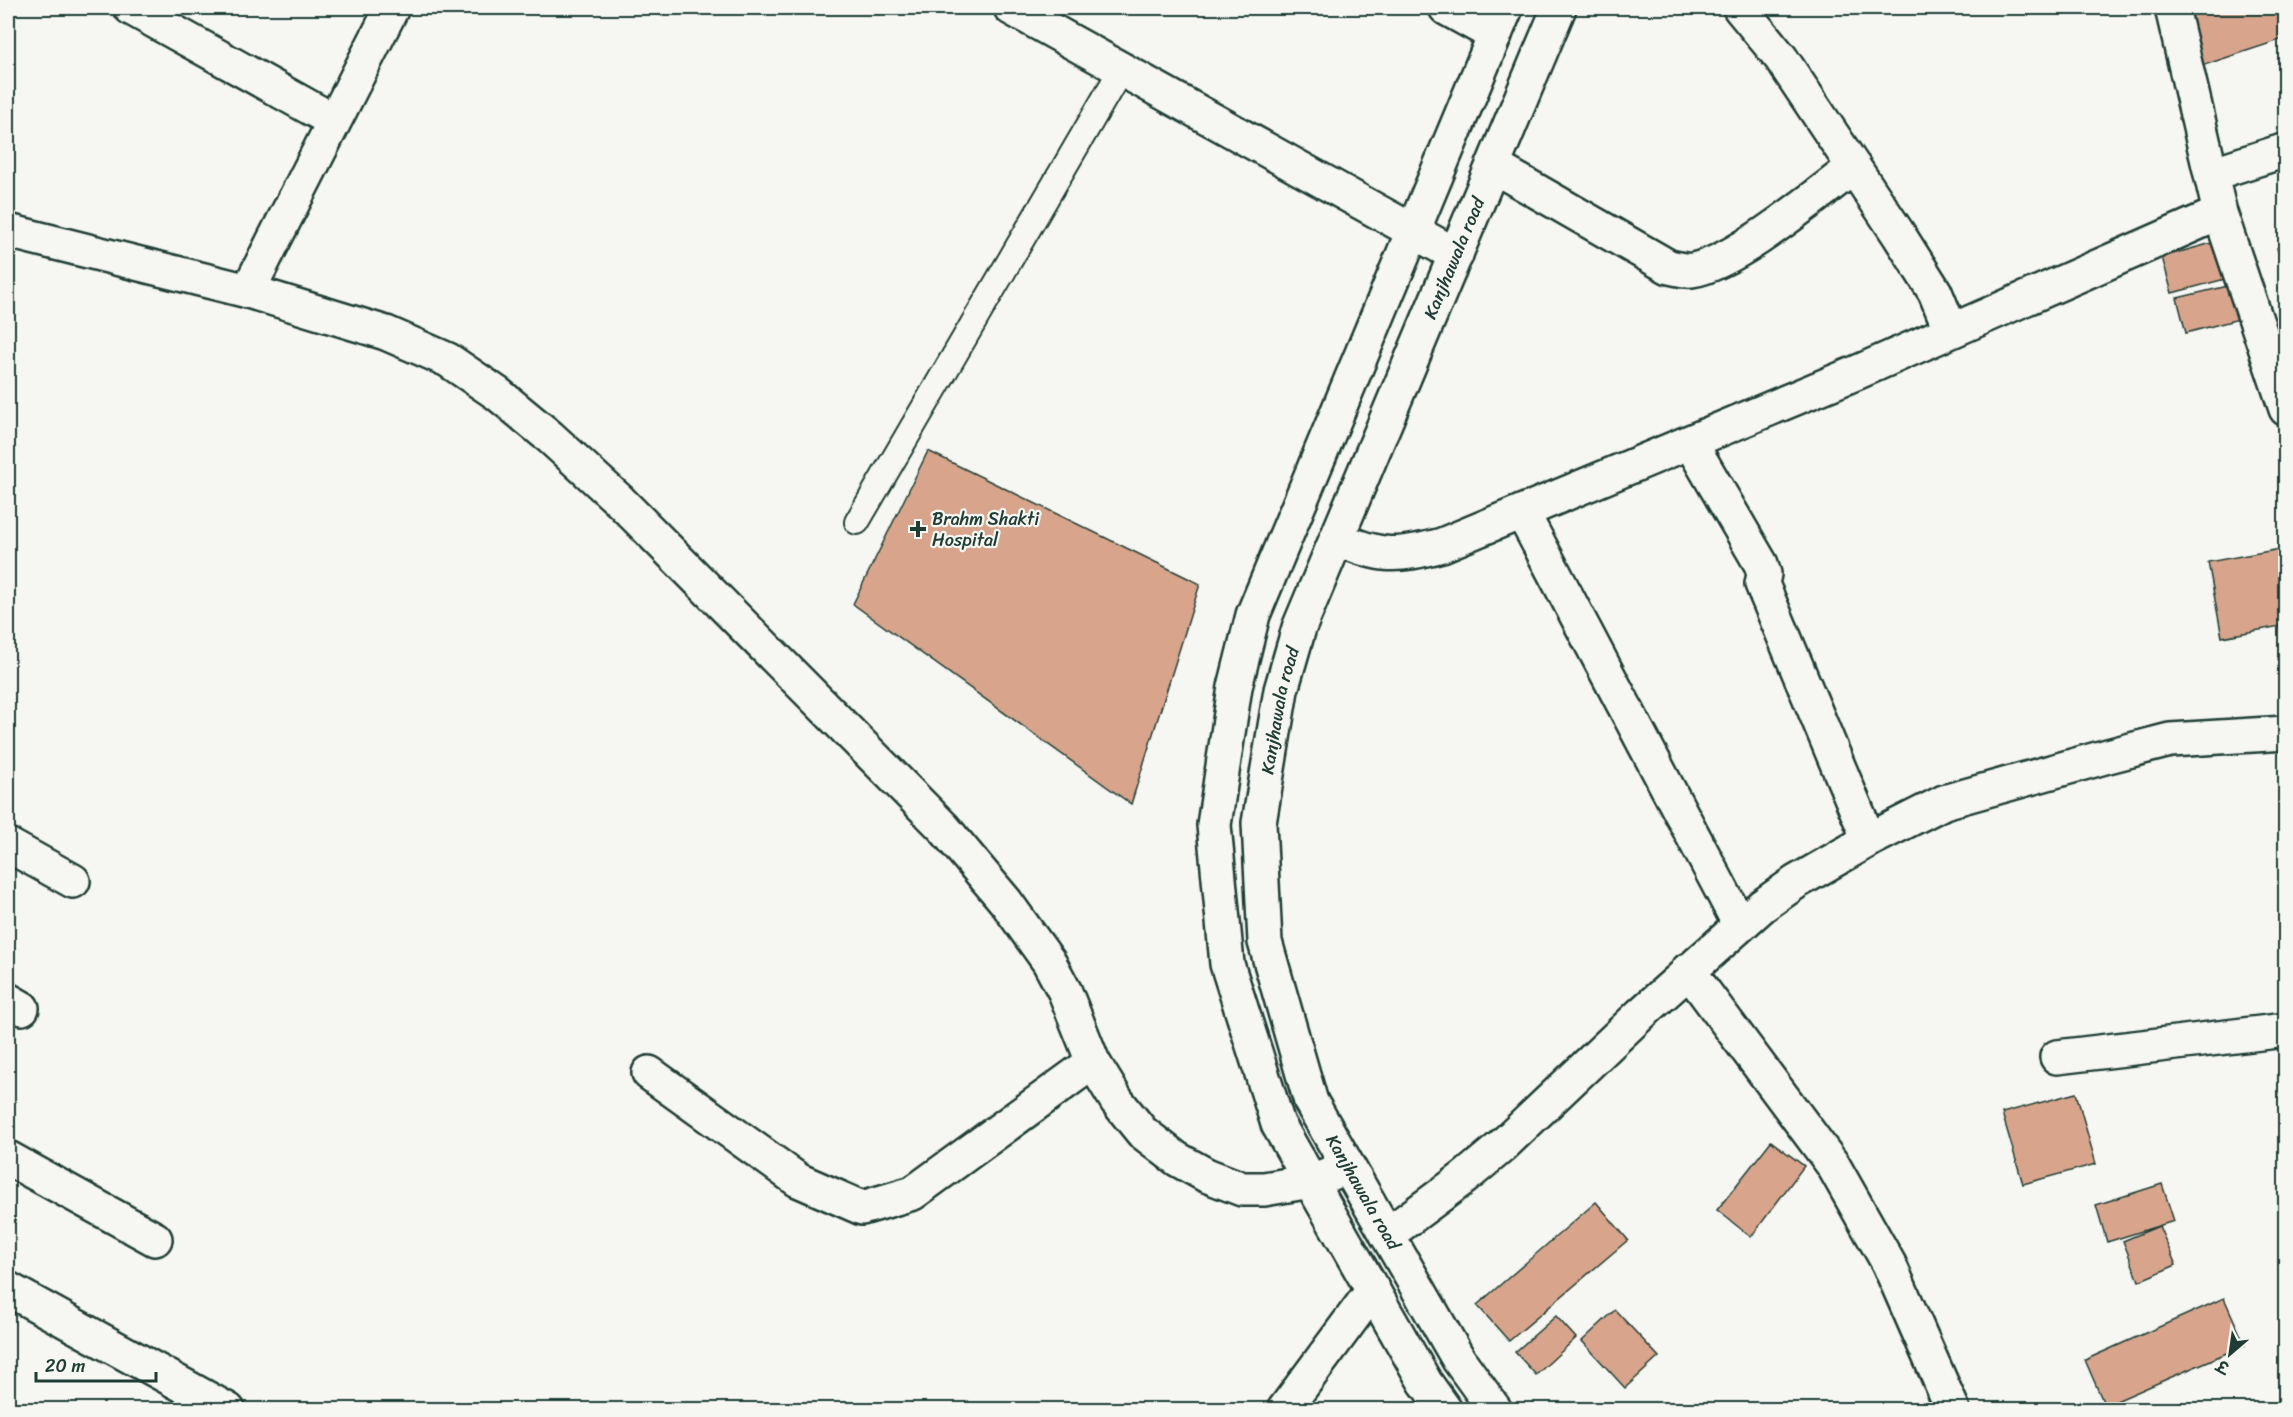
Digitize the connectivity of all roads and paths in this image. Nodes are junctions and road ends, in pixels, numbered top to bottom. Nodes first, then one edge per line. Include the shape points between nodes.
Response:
1 (131, 8) edge
2 (392, 8) edge
3 (1011, 8) edge
4 (1446, 8) edge
5 (1559, 8) edge
6 (1740, 8) edge
7 (2172, 8) edge
8 (1500, 21) edge
9 (1121, 70) junction
10 (334, 122) junction
11 (2286, 150) edge
12 (1493, 166) junction
13 (1854, 167) junction
14 (2211, 174) junction
15 (2220, 213) junction
16 (1413, 230) junction
17 (8, 231) edge
18 (1456, 255) junction
19 (248, 291) junction
20 (1951, 331) junction
21 (2286, 409) edge
22 (1690, 442) junction
23 (1522, 512) junction
24 (857, 522) dead end
25 (1337, 538) junction
26 (2286, 733) edge
27 (1869, 840) junction
28 (8, 845) edge
29 (73, 881) dead end
30 (1740, 925) junction
31 (1688, 970) junction
32 (2286, 1030) edge
33 (2057, 1057) dead end
34 (1093, 1062) junction
35 (648, 1073) dead end
36 (8, 1158) edge
37 (1348, 1167) junction
38 (1311, 1181) junction
39 (1387, 1235) junction
40 (154, 1239) dead end
41 (8, 1289) edge
42 (1373, 1290) junction
43 (228, 1410) edge
44 (1284, 1410) edge
45 (1445, 1410) edge
46 (1495, 1410) edge
47 (1953, 1410) edge

1 - 10 street
2 - 10 street
3 - 9 street
4 - 8 street
5 - 12 street, Kanjhawala road
6 - 13 street via 1781,58
7 - 14 street
8 - 16 street
9 - 16 street
9 - 24 lane
10 - 19 street
11 - 14 street
12 - 13 street via 1669,267 1691,270 1714,263 1750,243
12 - 18 street, Kanjhawala road
13 - 20 street via 1935,292
14 - 15 street
15 - 20 street
15 - 21 street
16 - 18 street
16 - 38 street via 1252,615 1235,687 1215,825 1227,964 1278,1124
17 - 19 street
18 - 25 street, Kanjhawala road
19 - 34 street via 386,333 447,360 498,394 550,437 620,501 943,827 1049,962
20 - 22 street
22 - 23 street
22 - 27 street via 1761,564 1762,584
23 - 25 street via 1412,553 1386,555
23 - 30 street
25 - 37 street, Kanjhawala road via 1299,628 1281,690 1259,823 1265,942 1311,1102
26 - 27 street via 2170,740 1944,802
27 - 30 street via 1796,882
28 - 29 street
30 - 31 street
31 - 39 street via 1501,1147
31 - 47 street via 1833,1165 1889,1264
32 - 33 street
34 - 35 street via 913,1193 862,1208 798,1180
34 - 38 street via 1142,1132 1206,1175 1242,1189
36 - 40 street
37 - 38 street
37 - 39 street, Kanjhawala road
38 - 42 street
39 - 46 street, Kanjhawala road via 1459,1360
41 - 43 street
42 - 44 street
42 - 45 street

